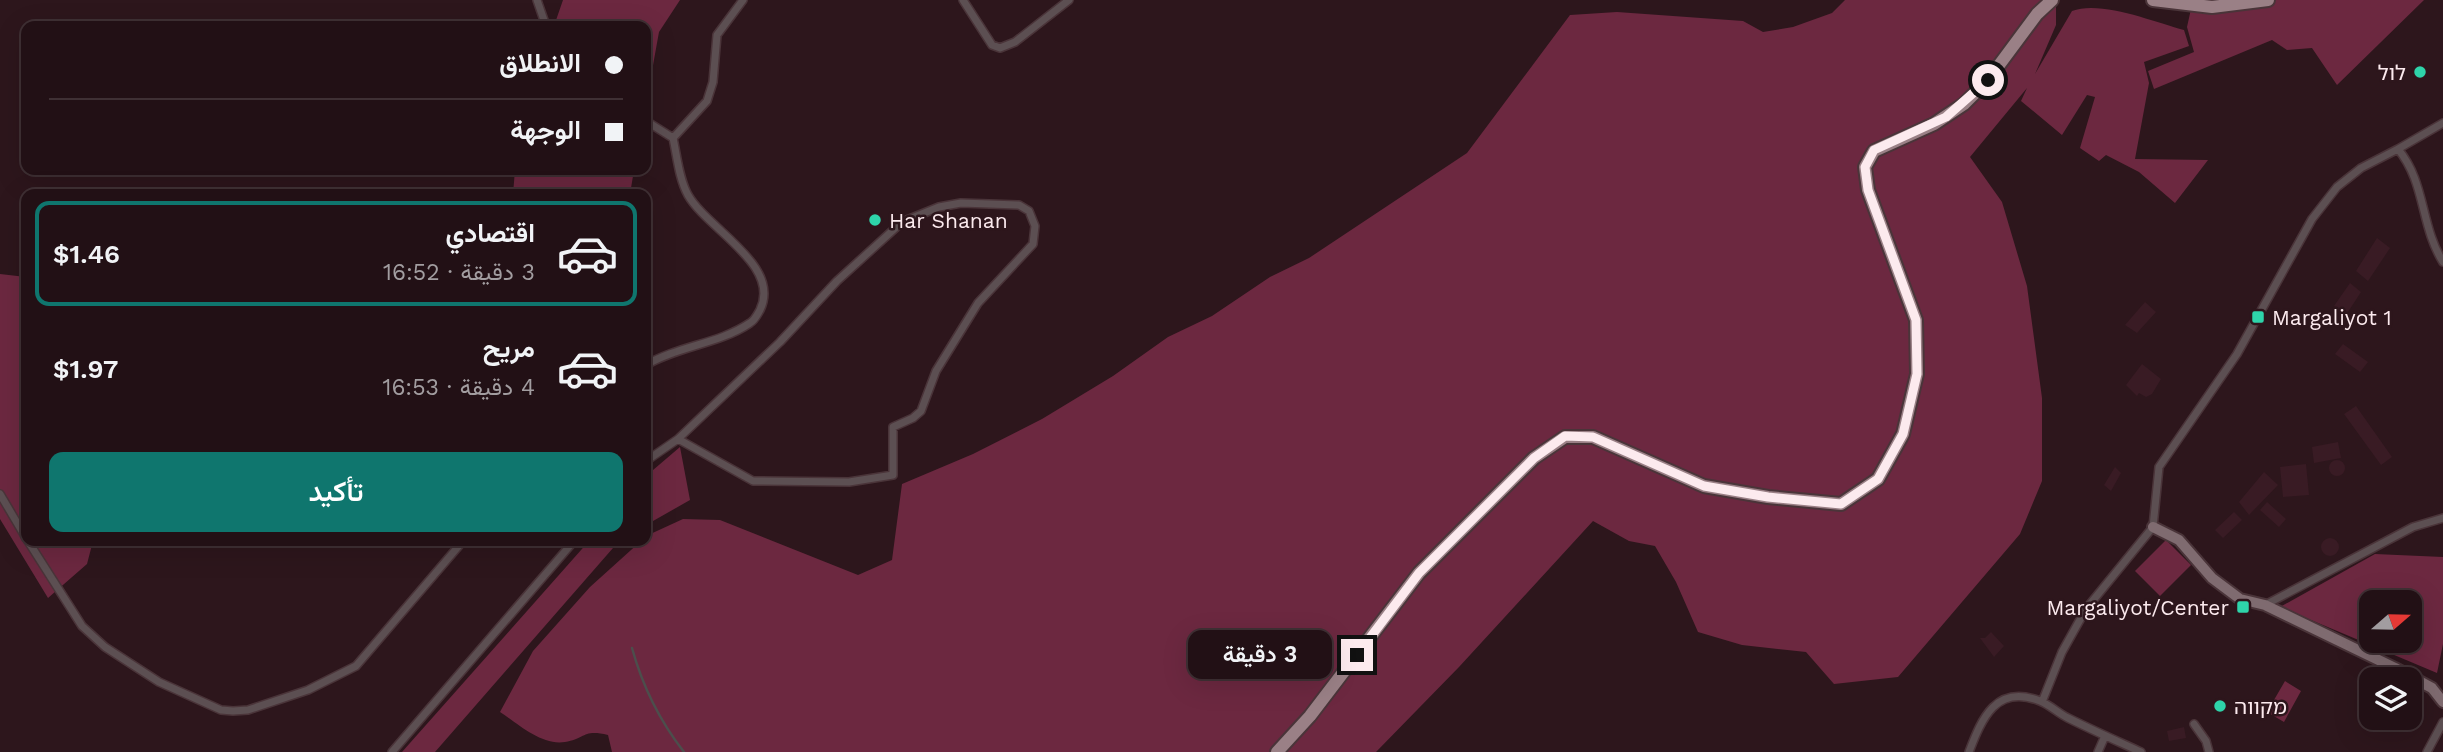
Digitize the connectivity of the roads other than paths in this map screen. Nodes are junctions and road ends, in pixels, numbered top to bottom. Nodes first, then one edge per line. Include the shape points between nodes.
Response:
1 (537, 0) edge
2 (743, 0) edge
3 (963, 0) edge
4 (1069, 0) edge
5 (2052, 0) edge
6 (2152, 0) edge
7 (2268, 0) edge
8 (544, 21) edge
9 (2443, 123) edge
10 (651, 124) edge
11 (673, 138) junction
12 (2398, 149) junction
13 (2443, 262) edge
14 (651, 362) edge
15 (678, 439) junction
16 (651, 458) edge
17 (0, 494) edge
18 (2443, 518) edge
19 (2153, 527) junction
20 (21, 529) edge
21 (31, 546) edge
22 (459, 546) edge
23 (570, 546) edge
24 (2265, 605) junction
25 (2042, 702) junction
26 (2443, 702) edge
27 (2443, 722) edge
28 (2194, 724) dead end
29 (2105, 736) junction
30 (392, 752) edge
31 (1277, 752) edge
32 (1969, 752) edge
33 (2098, 752) edge
34 (2141, 752) edge
35 (2209, 752) edge
36 (2427, 752) edge

1 - 8 street
2 - 11 street via 717,35 707,101
3 - 4 street via 992,45 1000,48
5 - 31 main road via 1977,92 1946,117 1874,150 1865,167 1868,190 1916,320 1917,374 1903,434 1878,479 1841,504 1768,497 1704,486 1593,437 1565,436 1534,458 1419,573
6 - 7 main road via 2212,7
9 - 12 street
10 - 11 street
11 - 14 street via 687,193 702,215 734,242 758,272 763,304 751,323
12 - 13 street via 2414,172 2426,221
12 - 19 street via 2337,187 2312,219 2237,354 2159,467
15 - 15 street via 752,481 849,482 893,475 892,427 921,411 936,371 978,303 1033,244 1035,226 1029,211 1008,203 961,203 902,222
15 - 16 street
17 - 20 street
18 - 24 street via 2413,527
19 - 24 street via 2179,540 2212,578 2240,599
19 - 25 street via 2086,608
21 - 22 street via 82,625 105,647 159,682 220,710 233,711 308,690 356,666
23 - 30 street
24 - 26 street via 2432,688
25 - 29 street
25 - 32 street via 2009,697 1992,707 1980,722
27 - 36 street
28 - 35 street
29 - 33 street
29 - 34 street

